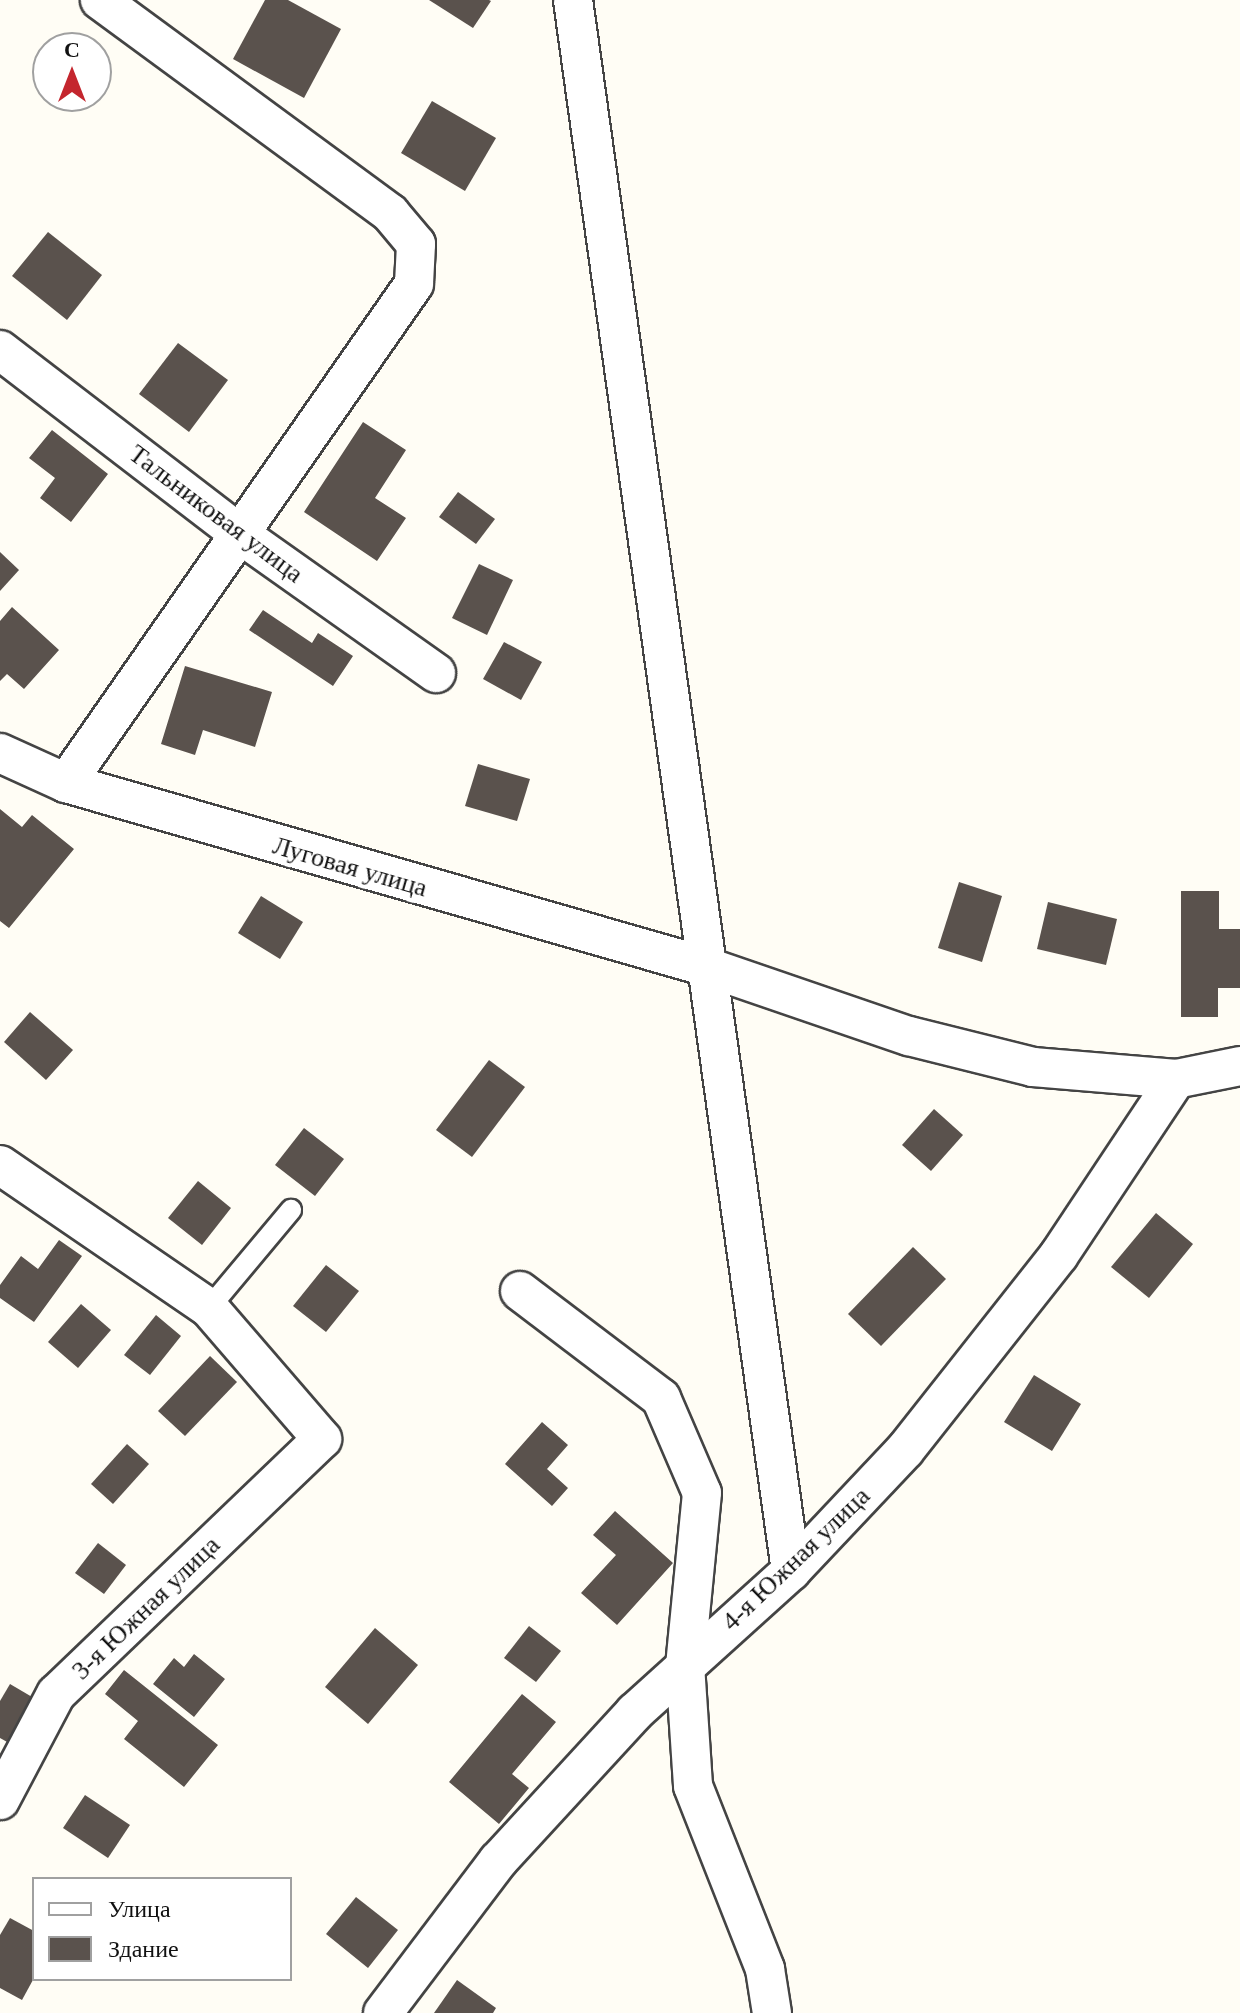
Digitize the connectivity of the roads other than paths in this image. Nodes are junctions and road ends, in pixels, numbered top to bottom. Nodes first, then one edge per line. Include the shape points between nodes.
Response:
1 (100, 0) edge
2 (573, 0) edge
3 (0, 350) edge
4 (241, 535) junction
5 (436, 673) dead end
6 (0, 753) edge
7 (66, 783) junction
8 (704, 966) junction
9 (1240, 1066) edge
10 (1176, 1079) junction
11 (0, 1165) edge
12 (291, 1210) dead end
13 (520, 1291) dead end
14 (209, 1308) junction
15 (791, 1571) junction
16 (685, 1665) junction
17 (0, 1800) edge
18 (383, 2013) edge
19 (772, 2013) edge

1 - 4 street via 390,213 416,244 414,284 387,330
2 - 8 street
3 - 4 street, Тальниковая улица
4 - 5 street, Тальниковая улица
4 - 7 street
6 - 7 street, Луговая улица
7 - 8 street, Луговая улица
8 - 10 street, Луговая улица via 909,1036 1033,1067
8 - 15 street
9 - 10 street, Луговая улица
10 - 15 street, 4-я Южная улица via 1059,1255 905,1450
11 - 14 street
12 - 14 lane
13 - 16 street via 661,1398 702,1493
14 - 17 street, 3-я Южная улица via 322,1439 56,1694
15 - 16 street, 4-я Южная улица
16 - 18 street, 4-я Южная улица via 498,1861
16 - 19 street via 693,1786 765,1969

